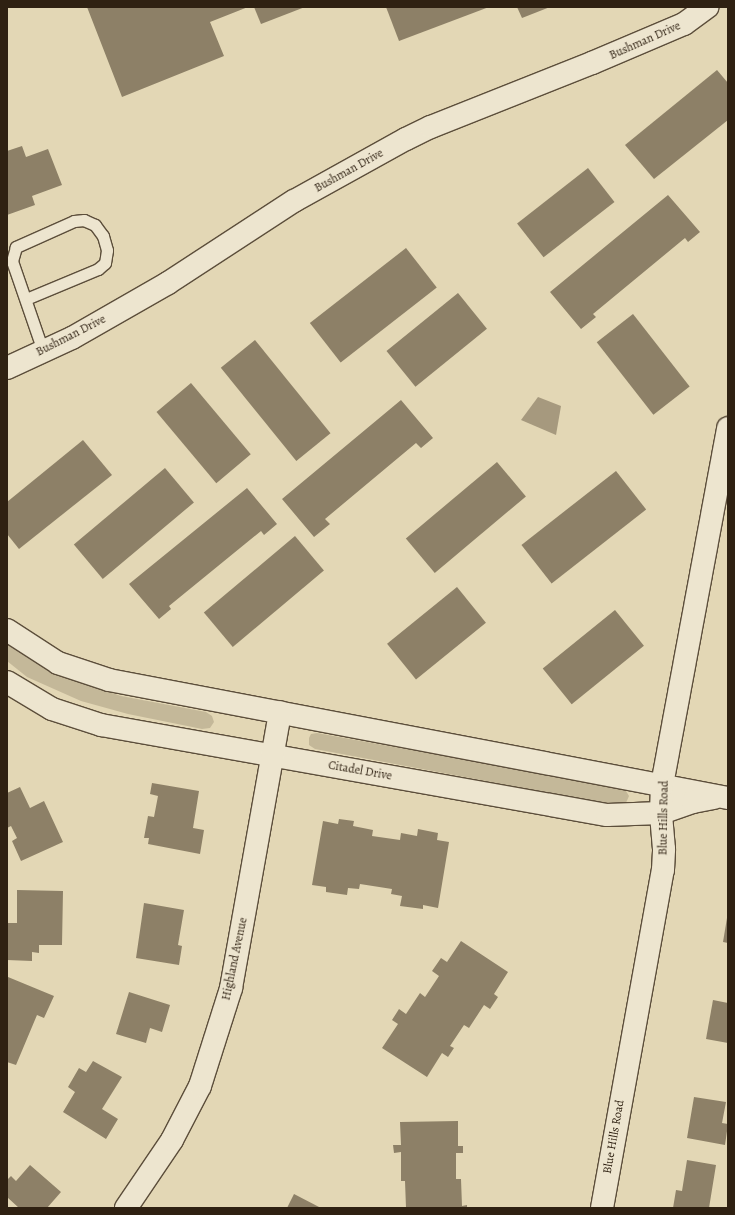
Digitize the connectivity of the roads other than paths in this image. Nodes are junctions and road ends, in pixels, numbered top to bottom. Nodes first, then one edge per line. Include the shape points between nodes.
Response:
1 (707, 7) edge
2 (26, 299) junction
3 (43, 351) junction
4 (7, 368) edge
5 (728, 428) edge
6 (7, 630) edge
7 (7, 682) edge
8 (280, 712) junction
9 (273, 755) junction
10 (662, 785) junction
11 (725, 797) edge
12 (661, 813) junction
13 (126, 1208) edge
14 (602, 1208) edge

1 - 3 street, Bushman Drive via 684,24 406,139 294,201 168,283 72,338
2 - 2 lane via 98,269 105,263 107,250 103,236 95,225 84,220 74,221 16,247 12,260
2 - 3 lane
3 - 4 street, Bushman Drive
5 - 10 street, Blue Hills Road
6 - 8 street via 58,663 109,680
7 - 9 street, Citadel Drive via 52,709 100,725
8 - 9 street, Highland Avenue
8 - 10 street
9 - 12 street, Citadel Drive via 607,815
9 - 13 street, Highland Avenue via 231,988 200,1086 172,1140
10 - 11 street
10 - 12 street, Blue Hills Road
11 - 12 street, Citadel Drive via 693,802
12 - 14 street, Blue Hills Road via 663,870

